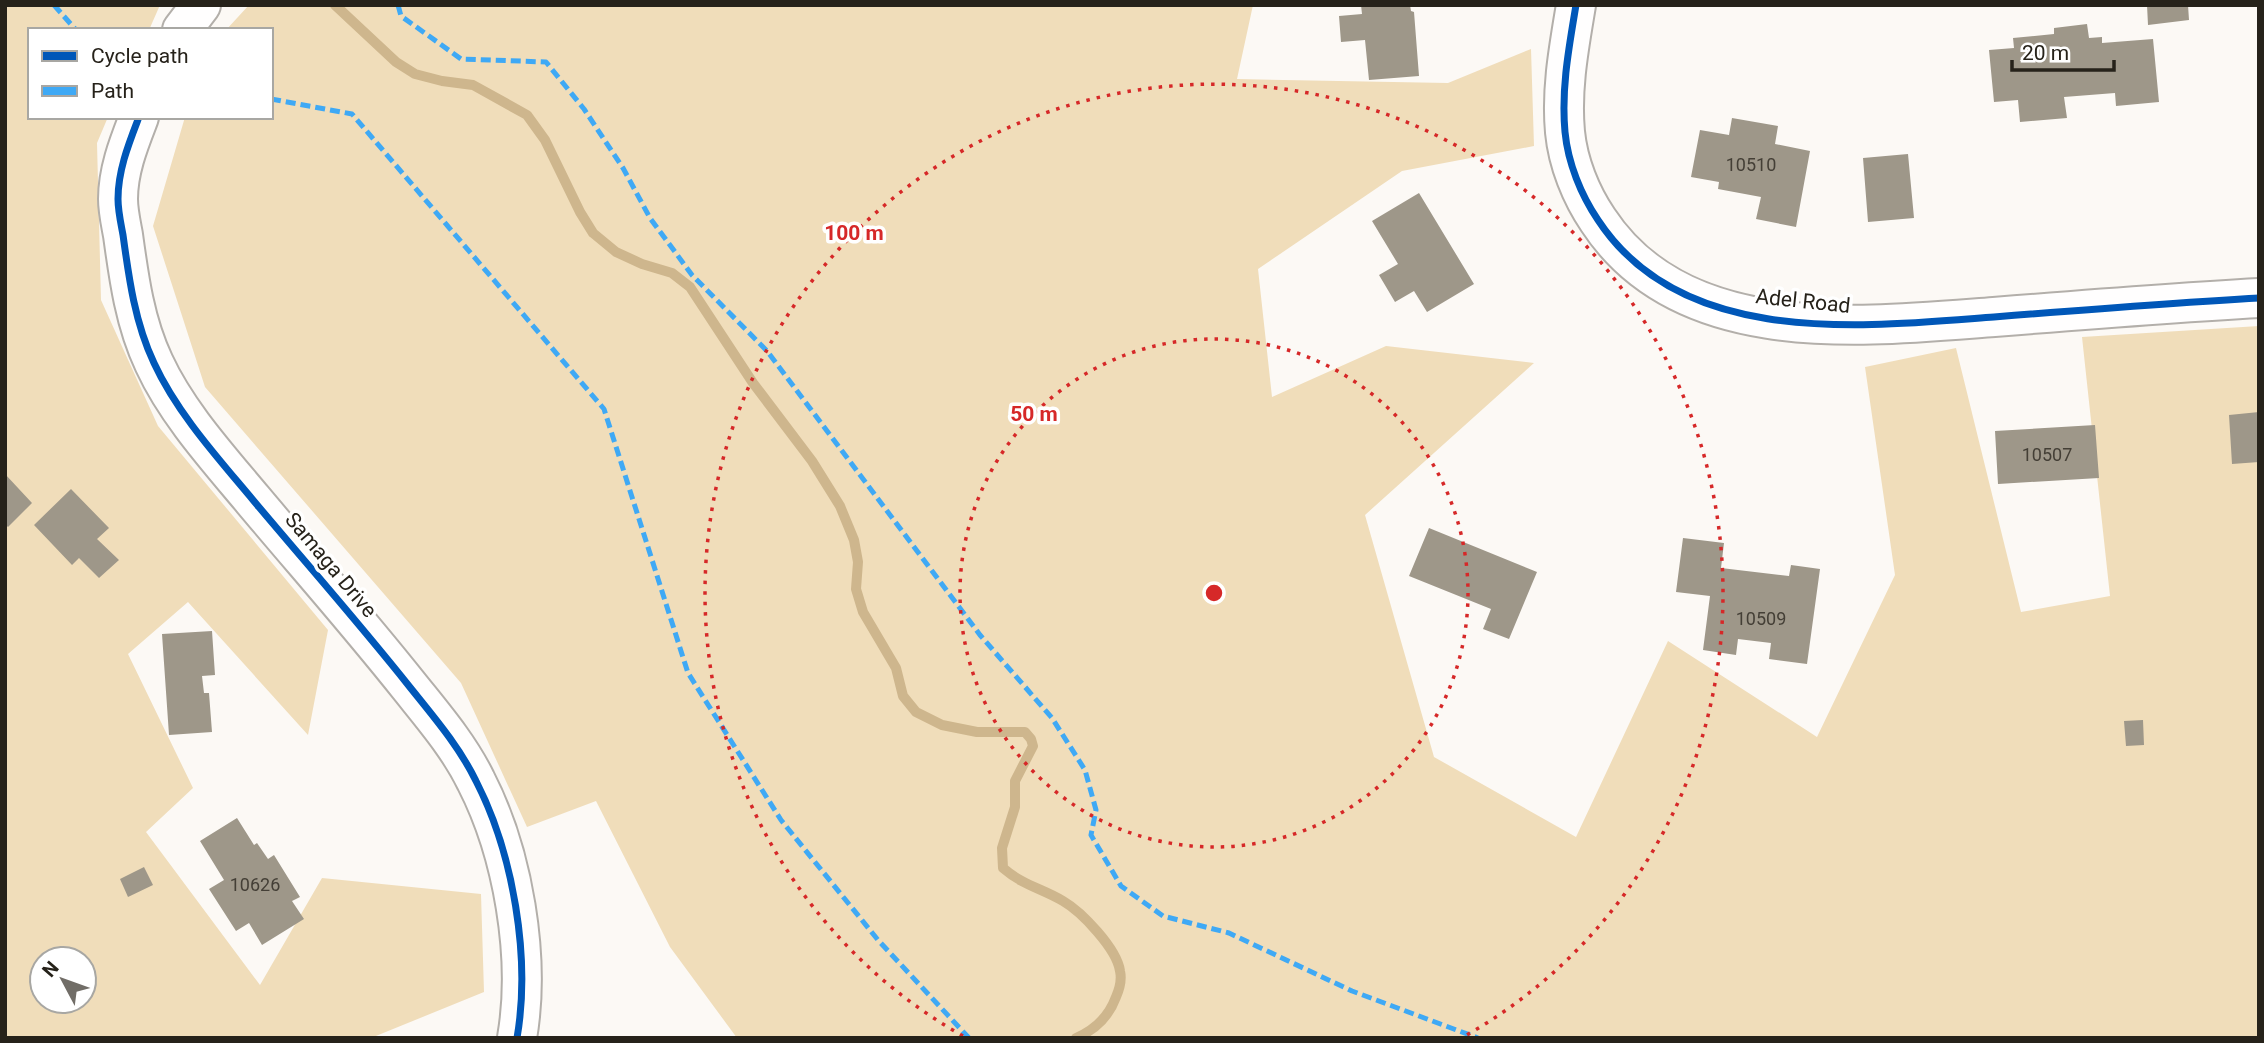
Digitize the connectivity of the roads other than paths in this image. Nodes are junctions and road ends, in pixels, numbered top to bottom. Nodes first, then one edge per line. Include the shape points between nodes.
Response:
1 (201, 5) edge
2 (1576, 5) edge
3 (184, 28) edge
4 (138, 119) edge
5 (2259, 298) edge
6 (517, 1038) edge

1 - 3 street
2 - 5 street, Adel Road via 1564,92 1565,133 1574,171 1589,207 1610,239 1666,286 1699,302 1770,320 1899,324
4 - 6 street, Samaga Drive via 124,157 118,199 131,289 145,341 182,411 390,662 476,779 495,822 517,913 521,983

